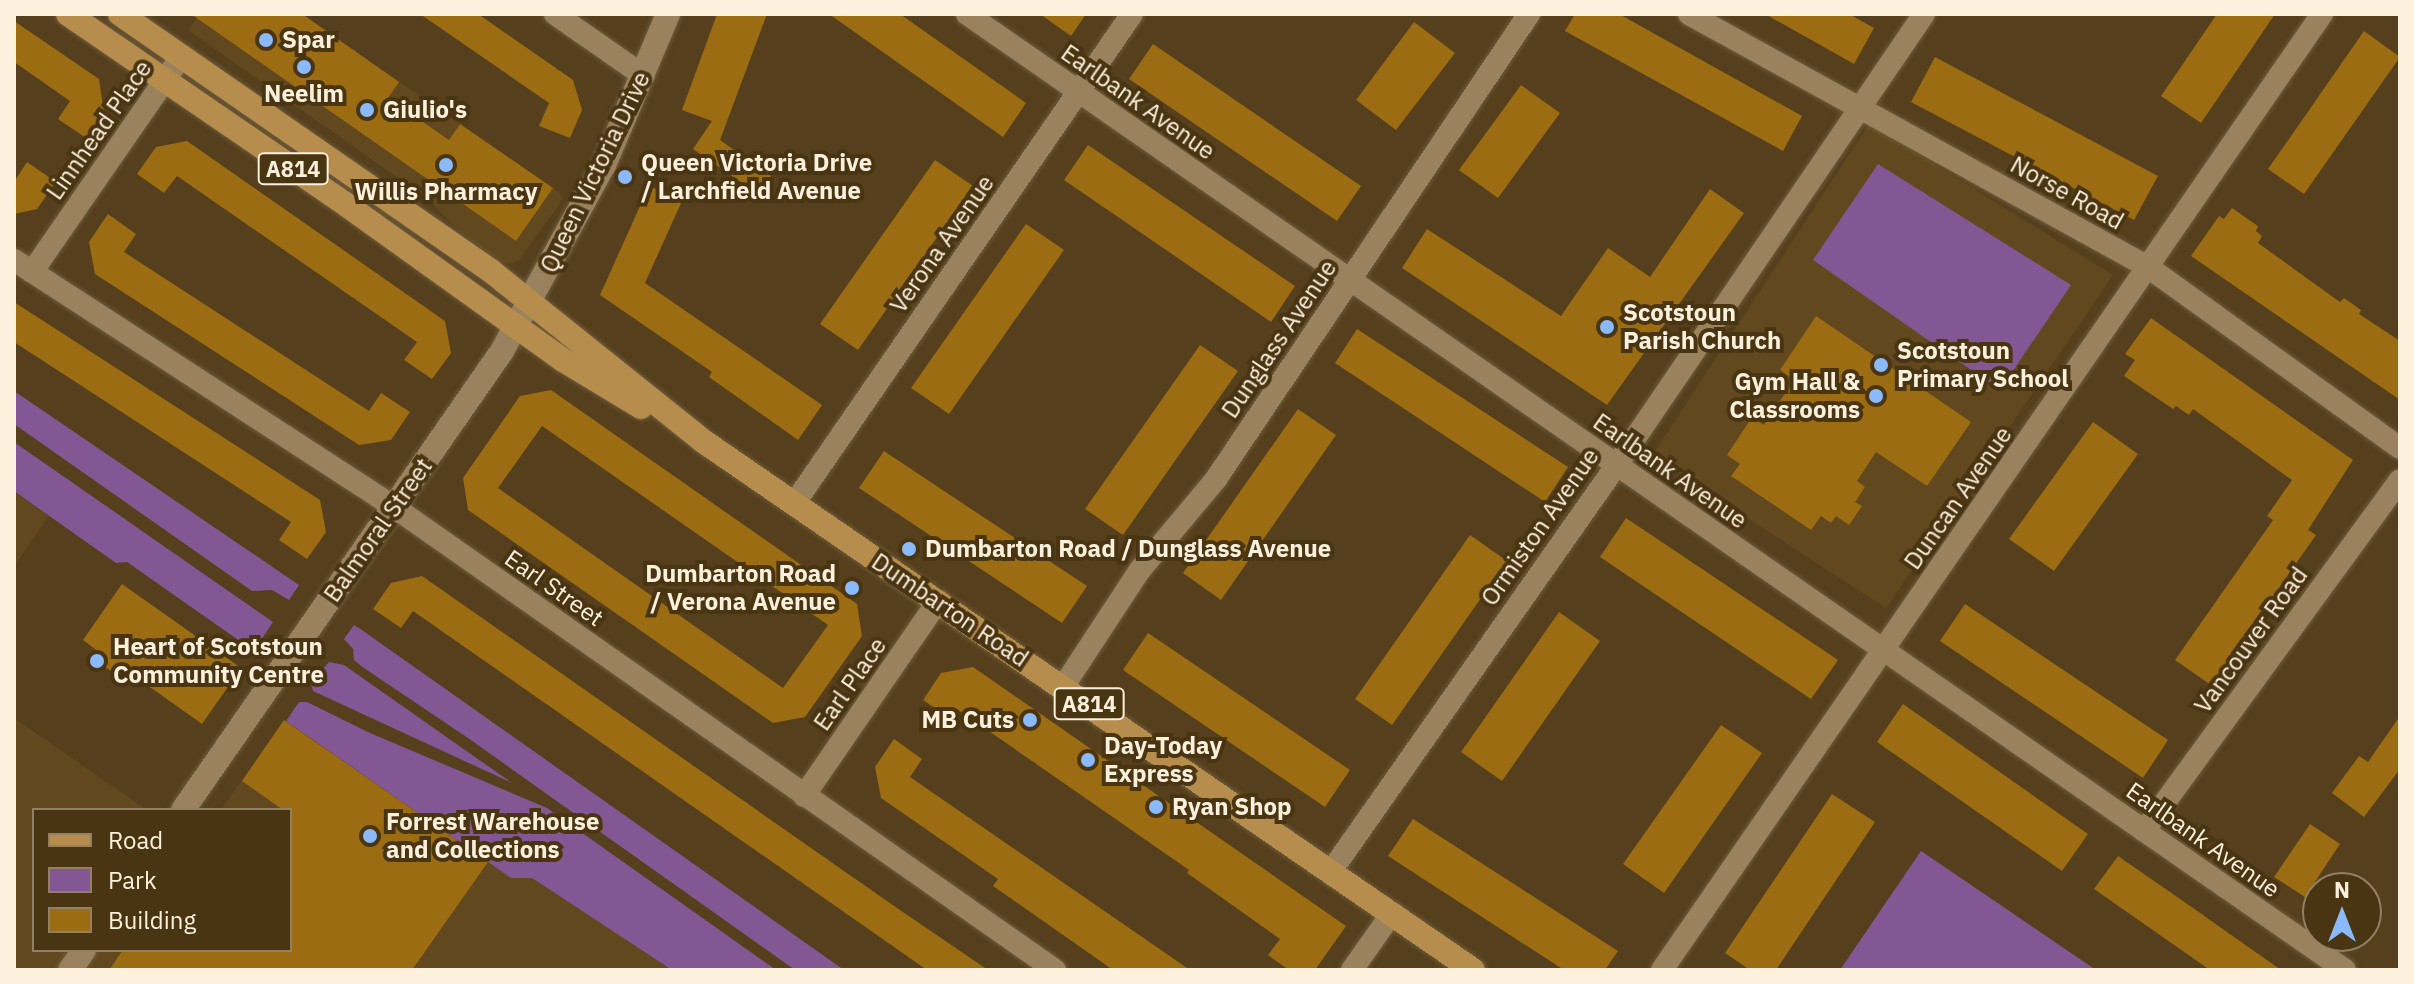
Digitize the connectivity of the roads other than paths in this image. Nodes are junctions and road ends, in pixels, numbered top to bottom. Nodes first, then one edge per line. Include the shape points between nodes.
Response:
1 (68, 14) edge
2 (120, 14) edge
3 (555, 14) edge
4 (668, 14) edge
5 (967, 14) edge
6 (1132, 14) edge
7 (1529, 14) edge
8 (1689, 14) edge
9 (1924, 14) edge
10 (2322, 14) edge
11 (181, 57) junction
12 (644, 76) junction
13 (164, 81) junction
14 (1078, 93) junction
15 (1859, 110) junction
16 (23, 266) edge
17 (2148, 267) junction
18 (1351, 280) junction
19 (531, 301) junction
20 (517, 327) junction
21 (703, 441) junction
22 (2400, 448) edge
23 (1616, 466) junction
24 (2400, 480) edge
25 (794, 504) junction
26 (394, 507) junction
27 (938, 601) junction
28 (1884, 651) junction
29 (1063, 687) junction
30 (804, 796) junction
31 (184, 808) edge
32 (2144, 831) junction
33 (1332, 870) junction
34 (1392, 913) junction
35 (83, 952) edge
36 (70, 970) edge
37 (1055, 970) edge
38 (1352, 970) edge
39 (1473, 970) edge
40 (1662, 970) edge
41 (2345, 970) edge

1 - 13 main road, Dumbarton Road / A814
2 - 11 main road, Dumbarton Road
3 - 12 street
4 - 12 street, Queen Victoria Drive
5 - 14 street, Earlbank Avenue
6 - 14 street, Verona Avenue
7 - 18 street, Dunglass Avenue
8 - 15 street, Norse Road
9 - 15 street, Ormiston Avenue
10 - 17 street, Duncan Avenue
11 - 13 street, Linnhead Place
11 - 19 main road, Dumbarton Road
12 - 19 street, Queen Victoria Drive via 604,165
13 - 16 street, Linnhead Place
13 - 20 main road, Dumbarton Road / A814
14 - 18 street, Earlbank Avenue
14 - 25 street, Verona Avenue
15 - 17 street, Norse Road
15 - 23 street, Ormiston Avenue
16 - 26 street, Earl Street
17 - 22 street, Norse Road
17 - 28 street, Duncan Avenue
18 - 23 street, Earlbank Avenue
18 - 29 street, Dunglass Avenue via 1216,479 1140,570
19 - 20 street, Queen Victoria Drive
19 - 21 main road, Dumbarton Road
20 - 21 main road, Dumbarton Road / A814 via 563,360
20 - 26 street, Balmoral Street
21 - 25 main road, Dumbarton Road / A814
23 - 28 street, Earlbank Avenue
23 - 33 street, Ormiston Avenue
24 - 32 street, Vancouver Road
25 - 27 main road, Dumbarton Road / A814
26 - 30 street, Earl Street
26 - 31 street, Balmoral Street
27 - 29 main road, Dumbarton Road / A814
27 - 30 street, Earl Place
28 - 32 street, Earlbank Avenue
28 - 40 street, Duncan Avenue
29 - 33 main road, Dumbarton Road / A814
30 - 37 street, Earl Street
32 - 41 street, Earlbank Avenue
33 - 34 main road, Dumbarton Road / A814
34 - 38 street
34 - 39 main road, Dumbarton Road / A814
35 - 36 street

